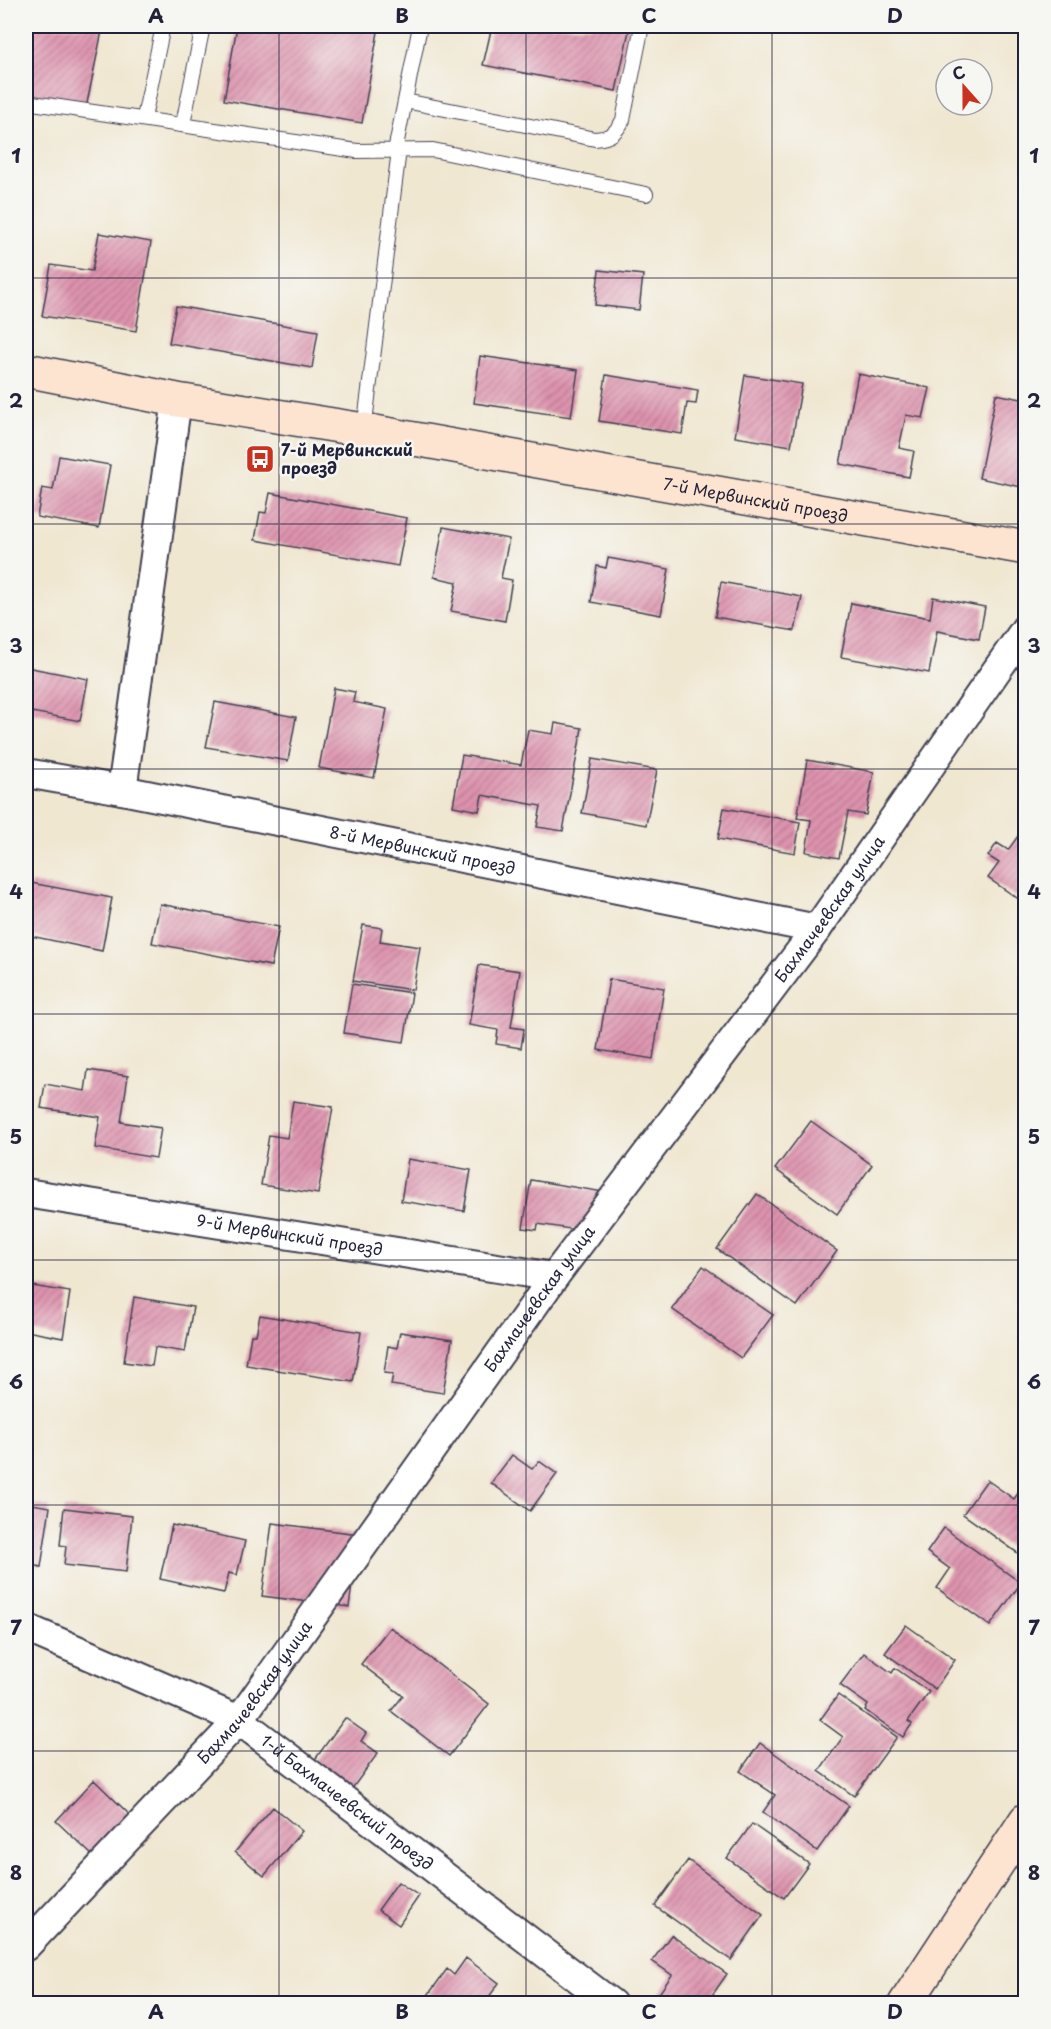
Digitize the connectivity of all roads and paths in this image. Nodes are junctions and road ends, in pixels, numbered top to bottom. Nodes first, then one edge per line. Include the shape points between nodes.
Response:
1 (163, 26) edge
2 (203, 26) edge
3 (420, 26) edge
4 (642, 26) edge
5 (405, 101) junction
6 (26, 102) edge
7 (144, 118) junction
8 (183, 124) junction
9 (397, 151) junction
10 (646, 194) dead end
11 (26, 370) edge
12 (177, 400) junction
13 (364, 430) junction
14 (1026, 548) edge
15 (1026, 628) edge
16 (26, 773) edge
17 (122, 790) junction
18 (817, 929) junction
19 (26, 1193) edge
20 (554, 1277) junction
21 (26, 1629) edge
22 (239, 1720) junction
23 (1026, 1821) edge
24 (26, 1946) edge
25 (612, 2004) edge
26 (905, 2004) edge

1 - 7 lane
2 - 8 lane
3 - 5 lane
4 - 5 lane via 623,120 617,131 606,138
5 - 9 lane
6 - 7 lane
7 - 8 lane
8 - 9 lane via 357,151
9 - 10 lane via 433,150
9 - 13 lane
11 - 12 street, 7-й Мервинский проезд
12 - 13 street, 7-й Мервинский проезд
12 - 17 street
13 - 14 street, 7-й Мервинский проезд
15 - 18 street, Бахмачеевская улица
16 - 17 street, 8-й Мервинский проезд
17 - 18 street, 8-й Мервинский проезд
18 - 20 street, Бахмачеевская улица
19 - 20 street, 9-й Мервинский проезд
20 - 22 street, Бахмачеевская улица
21 - 22 street, 1-й Бахмачеевский проезд
22 - 24 street, Бахмачеевская улица
22 - 25 street, 1-й Бахмачеевский проезд
23 - 26 street

